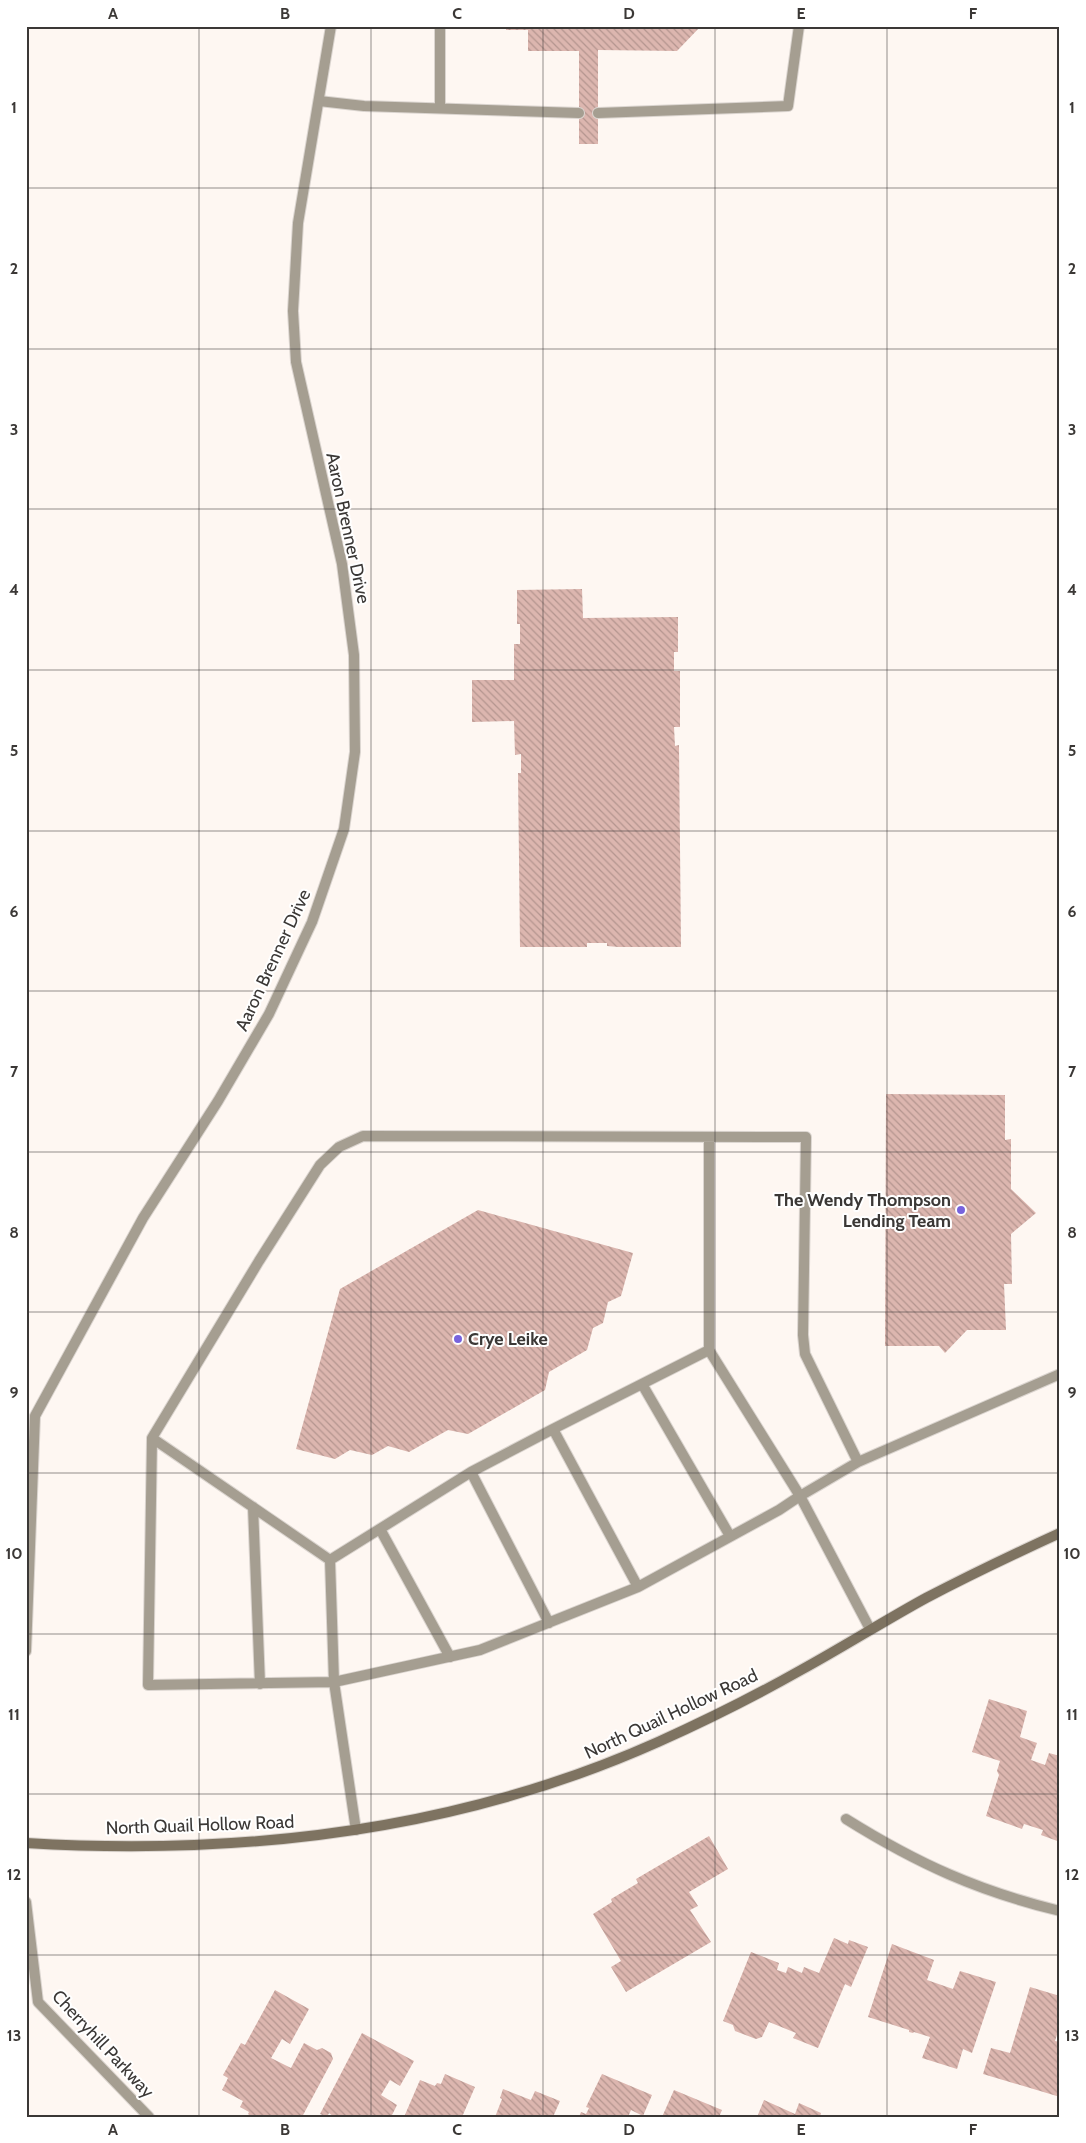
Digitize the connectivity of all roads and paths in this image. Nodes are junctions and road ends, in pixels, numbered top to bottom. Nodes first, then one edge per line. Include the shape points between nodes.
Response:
1 (330, 26) edge
2 (440, 26) edge
3 (799, 26) edge
4 (319, 101) junction
5 (440, 108) junction
6 (598, 113) dead end
7 (579, 114) dead end
8 (709, 1137) junction
9 (709, 1350) junction
10 (1060, 1374) edge
11 (642, 1384) junction
12 (553, 1429) junction
13 (152, 1438) junction
14 (858, 1462) junction
15 (470, 1472) junction
16 (800, 1496) junction
17 (253, 1507) junction
18 (380, 1529) junction
19 (1060, 1533) edge
20 (730, 1536) junction
21 (330, 1560) junction
22 (638, 1587) junction
23 (549, 1623) junction
24 (870, 1629) junction
25 (26, 1651) edge
26 (450, 1657) junction
27 (334, 1682) junction
28 (260, 1684) junction
29 (846, 1819) dead end
30 (356, 1830) junction
31 (26, 1842) edge
32 (26, 1902) edge
33 (1060, 1911) edge
34 (149, 2117) edge

1 - 4 street, Aaron Brenner Drive
2 - 5 street
3 - 6 street via 788,106
4 - 5 street
4 - 25 street, Aaron Brenner Drive via 298,223 293,311 296,362 342,564 354,655 355,752 344,829 312,922 269,1014 143,1218 35,1416
5 - 7 street
8 - 9 street
8 - 13 street via 363,1136 339,1147 320,1165
8 - 14 street via 806,1137 805,1354
9 - 11 street
9 - 16 street
10 - 14 street
11 - 12 street
11 - 20 street
12 - 15 street
12 - 22 street
13 - 17 street
13 - 28 street via 148,1686
14 - 16 street
15 - 18 street
15 - 23 street
16 - 20 street
16 - 24 street
17 - 21 street
17 - 28 street
18 - 21 street
18 - 26 street
19 - 24 street, North Quail Hollow Road via 985,1567
20 - 22 street
21 - 27 street
22 - 23 street
23 - 26 street via 480,1650
24 - 30 street, North Quail Hollow Road via 803,1670 731,1707 589,1770 450,1812
26 - 27 street
27 - 28 street
27 - 30 street
29 - 33 street via 890,1846 973,1886
30 - 31 street, North Quail Hollow Road via 237,1844 107,1846
32 - 34 street, Cherryhill Parkway via 38,2002

